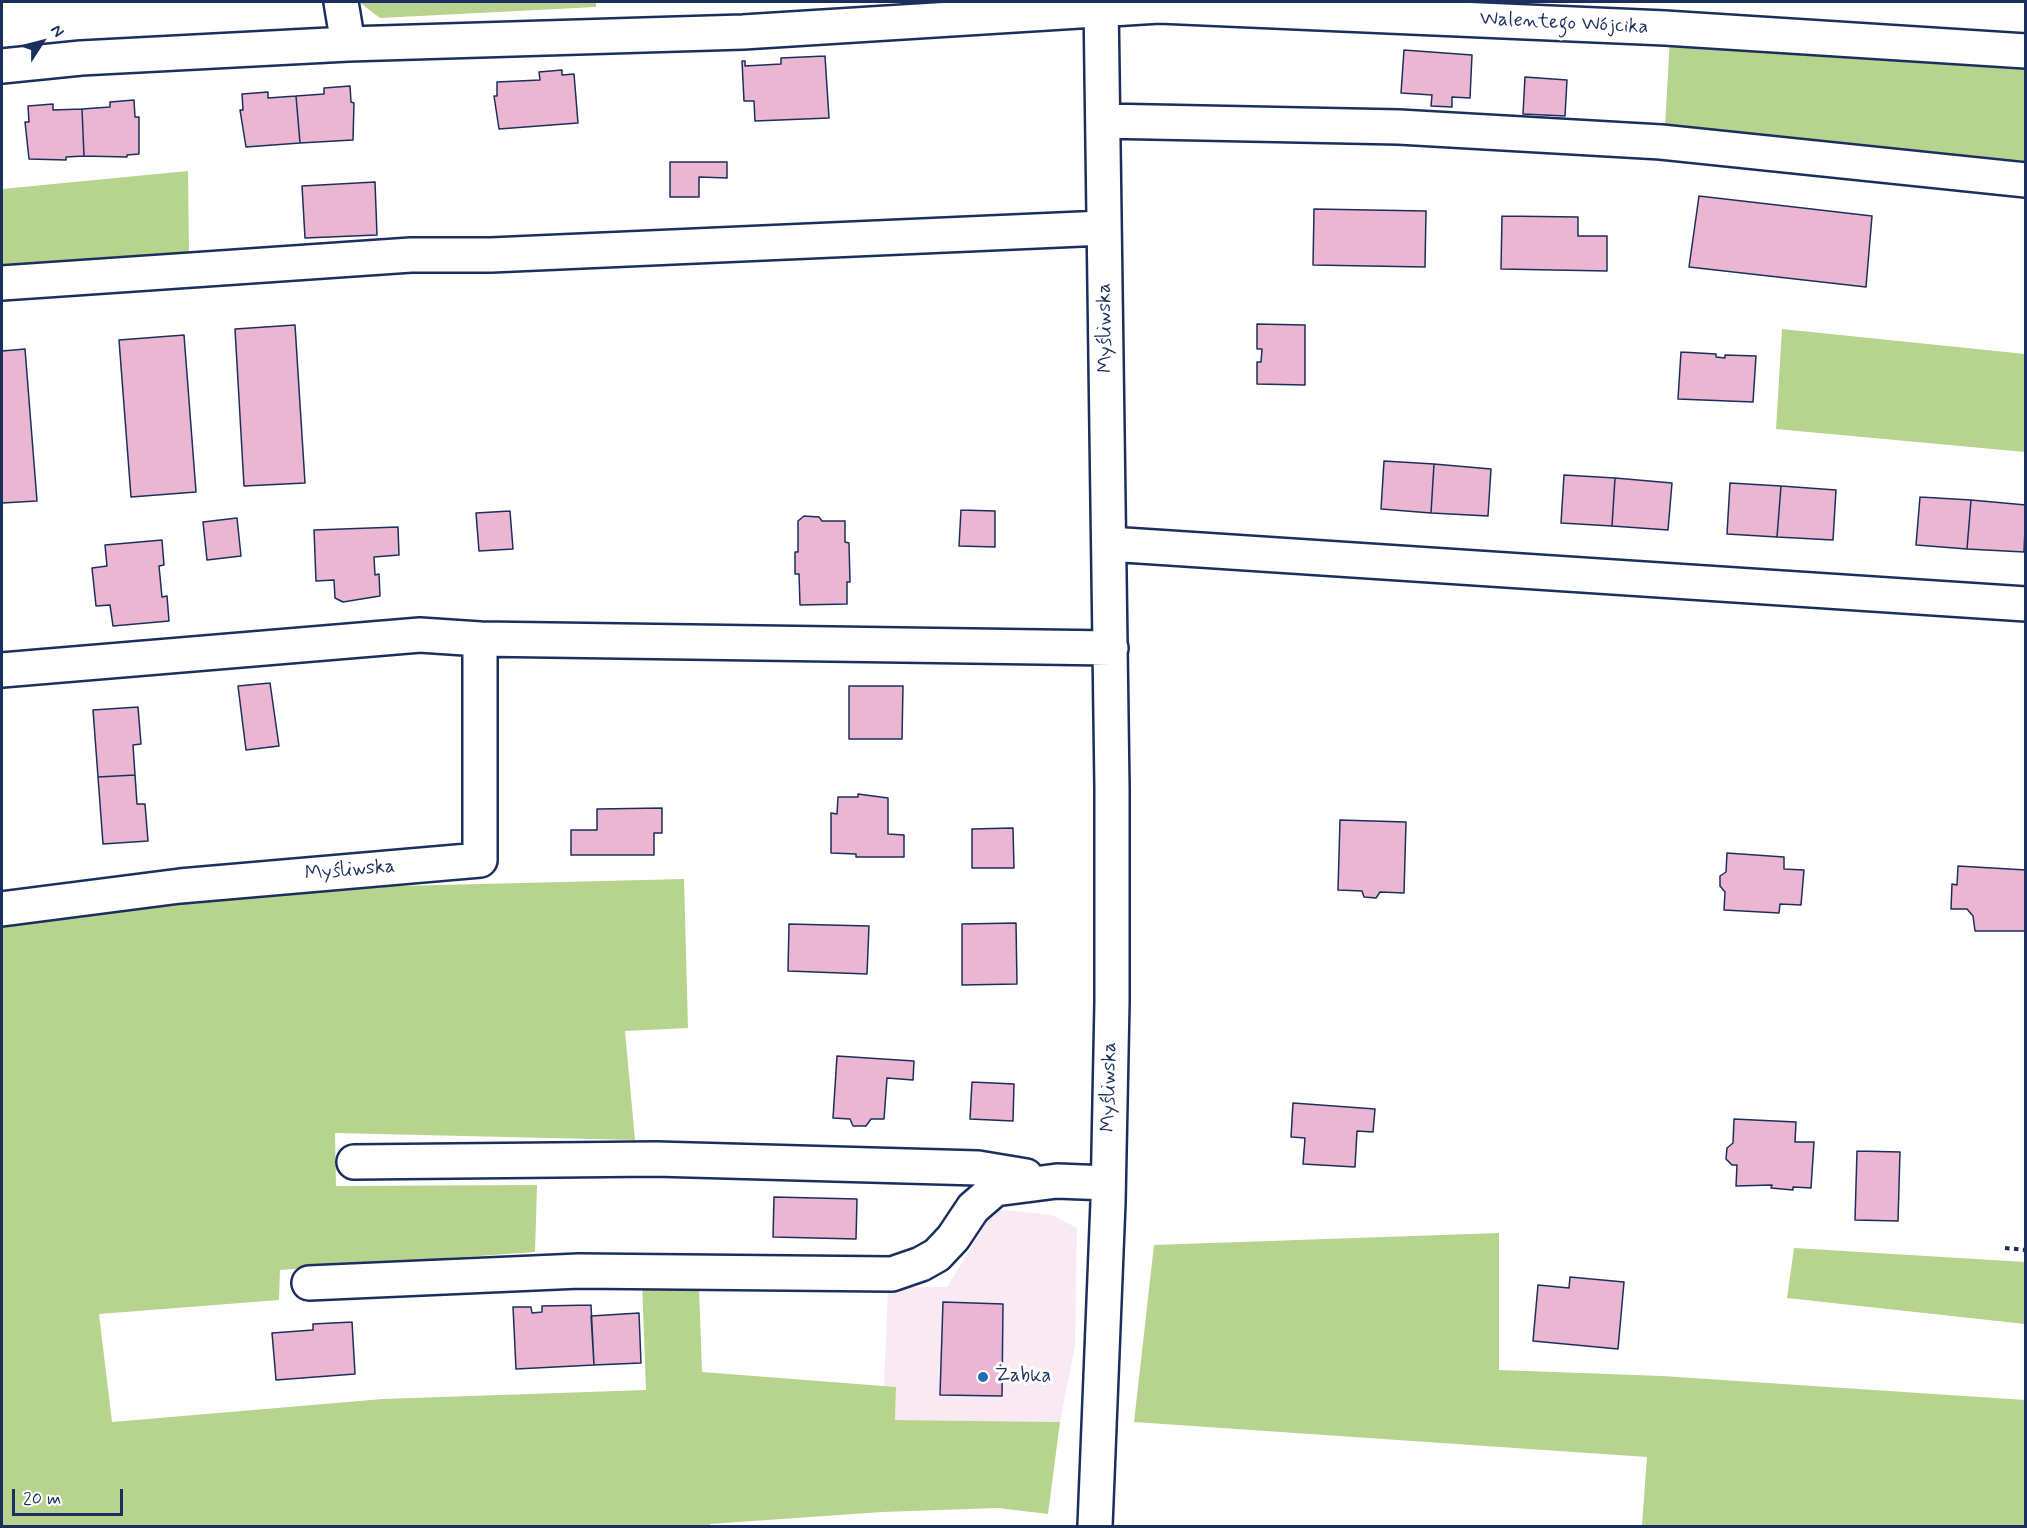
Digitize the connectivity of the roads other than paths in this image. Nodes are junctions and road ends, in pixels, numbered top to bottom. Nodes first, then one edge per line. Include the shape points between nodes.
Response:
1 (341, 2) edge
2 (1101, 5) edge
3 (348, 44) junction
4 (2025, 51) edge
5 (2, 66) edge
6 (1103, 122) junction
7 (2025, 180) edge
8 (1104, 228) junction
9 (2, 283) edge
10 (1109, 544) junction
11 (2025, 604) edge
12 (480, 639) junction
13 (1111, 648) junction
14 (2, 670) edge
15 (2, 909) edge
16 (354, 1162) dead end
17 (1057, 1181) junction
18 (1108, 1183) junction
19 (309, 1283) dead end
20 (1095, 1527) edge

1 - 3 street
2 - 3 street, Walentego Wójcika via 743,32
2 - 4 street, Walentego Wójcika via 1665,28
2 - 6 street, Myśliwska
3 - 5 street, Walentego Wójcika via 92,57
6 - 7 street via 1400,127 1661,142
6 - 8 street, Myśliwska
8 - 9 street via 411,255
8 - 10 street, Myśliwska
10 - 11 street
10 - 13 street, Myśliwska
12 - 13 street
12 - 14 street via 420,636
12 - 15 street, Myśliwska via 480,860 180,886
13 - 18 street, Myśliwska
16 - 17 street via 680,1160 978,1168
17 - 18 street
17 - 19 street via 995,1189 973,1208 937,1254 892,1274 579,1271
18 - 20 street, Myśliwska

